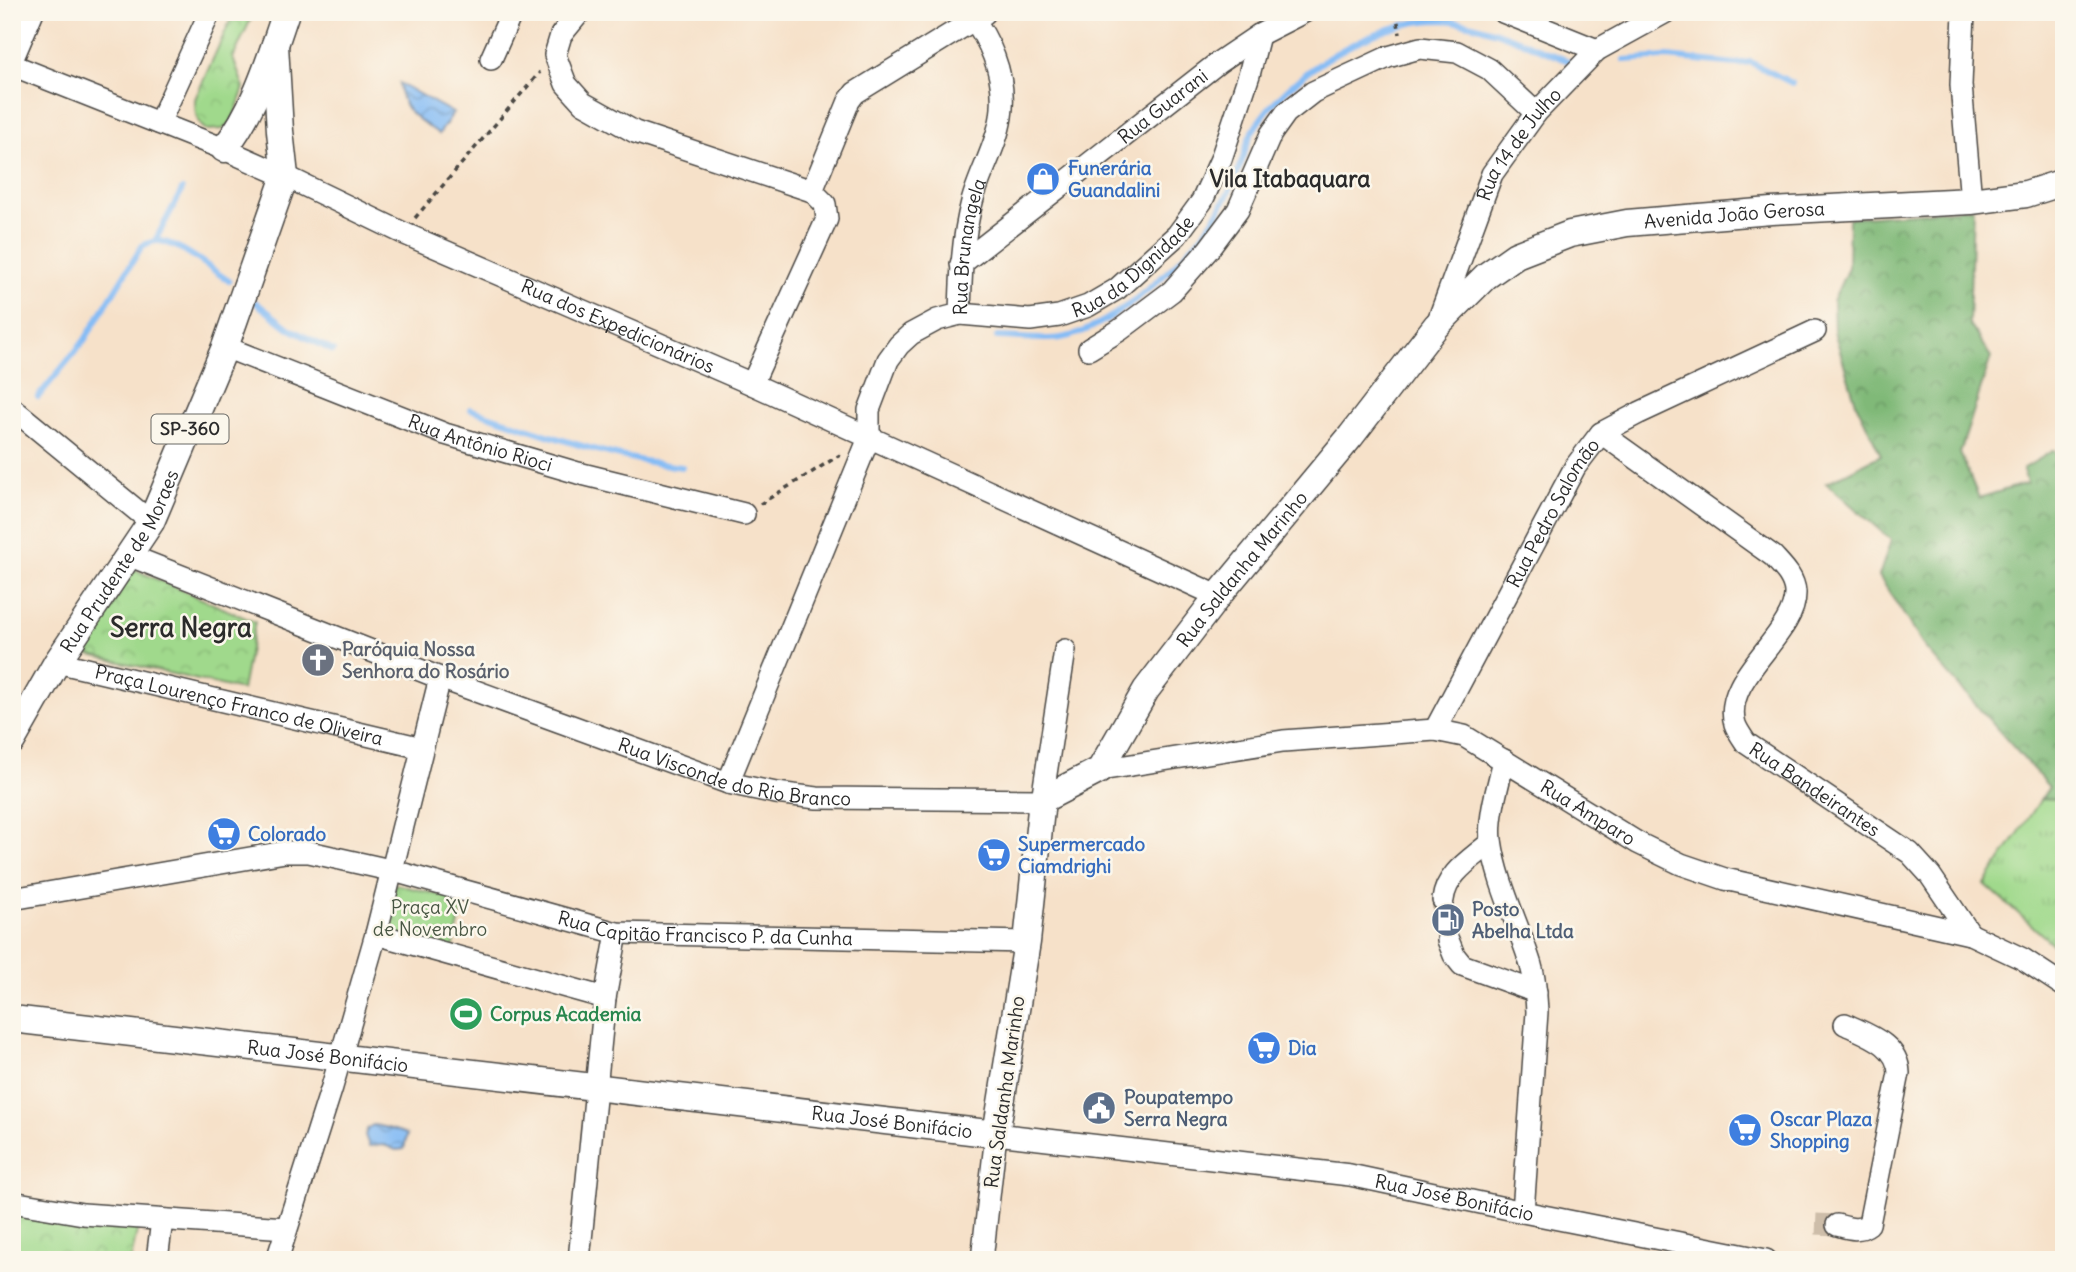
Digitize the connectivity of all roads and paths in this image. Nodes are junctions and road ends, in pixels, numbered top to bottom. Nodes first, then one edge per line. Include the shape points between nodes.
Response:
1 (30, 12) edge
2 (209, 12) edge
3 (286, 12) edge
4 (512, 12) edge
5 (580, 12) edge
6 (1304, 12) edge
7 (1396, 12) edge
8 (1503, 12) edge
9 (1666, 12) edge
10 (1964, 12) edge
11 (977, 15) edge
12 (1259, 35) junction
13 (1401, 37) dead end
14 (275, 45) junction
15 (1597, 50) junction
16 (12, 54) edge
17 (555, 55) junction
18 (491, 59) dead end
19 (12, 65) edge
20 (1536, 113) junction
21 (159, 123) junction
22 (224, 149) junction
23 (285, 176) junction
24 (2064, 182) edge
25 (812, 191) junction
26 (1971, 201) junction
27 (402, 233) junction
28 (961, 264) junction
29 (1134, 279) junction
30 (1169, 290) junction
31 (960, 314) junction
32 (1436, 326) junction
33 (1815, 331) dead end
34 (225, 347) junction
35 (1088, 349) dead end
36 (752, 384) junction
37 (12, 408) edge
38 (1601, 433) junction
39 (869, 438) junction
40 (744, 514) joint
41 (151, 522) junction
42 (128, 555) junction
43 (1218, 596) junction
44 (1065, 650) dead end
45 (57, 662) junction
46 (440, 678) junction
47 (1435, 730) junction
48 (12, 741) edge
49 (422, 748) junction
50 (1504, 760) junction
51 (1100, 770) junction
52 (728, 783) junction
53 (1042, 800) junction
54 (1491, 842) junction
55 (390, 870) junction
56 (12, 899) edge
57 (1443, 900) tunnel mouth
58 (617, 933) junction
59 (376, 934) junction
60 (1970, 934) junction
61 (1448, 940) tunnel mouth
62 (1027, 942) junction
63 (2064, 986) edge
64 (1536, 992) junction
65 (605, 998) junction
66 (12, 1018) edge
67 (1845, 1024) dead end
68 (340, 1058) junction
69 (597, 1086) junction
70 (996, 1134) junction
71 (12, 1202) edge
72 (1523, 1212) junction
73 (162, 1220) junction
74 (1837, 1225) tunnel mouth
75 (286, 1228) junction
76 (156, 1260) edge
77 (277, 1260) edge
78 (579, 1260) edge
79 (982, 1260) edge
80 (1766, 1260) edge

1 - 16 main road
2 - 21 street
3 - 14 main road, SP-360
4 - 18 street
5 - 17 street via 561,35
6 - 12 street, Rua Guarani
7 - 13 path
8 - 15 street
9 - 15 street, Rua 14 de Julho
10 - 26 street via 1961,85
11 - 25 street via 855,93
11 - 28 street, Rua Brunangela via 998,65 1001,118 971,203
12 - 28 street, Rua Guarani
12 - 29 street, Rua da Dignidade via 1222,159 1202,201
14 - 22 main road via 248,111
14 - 23 main road, SP-360
15 - 20 street, Rua 14 de Julho
17 - 25 street via 566,84 583,103 635,132
17 - 27 path
19 - 21 street, Rua dos Expedicionários
20 - 30 street via 1489,69 1457,52 1420,47 1313,92 1286,113 1271,134 1238,210 1209,250
20 - 32 street, Rua 14 de Julho via 1492,174
21 - 22 street, Rua dos Expedicionários
22 - 23 street, Rua dos Expedicionários
23 - 27 street, Rua dos Expedicionários
23 - 34 main road, Rua Prudente de Moraes / SP-360
24 - 26 main road, Avenida João Gerosa via 2026,194
25 - 36 street via 825,204 828,219
26 - 32 main road, Avenida João Gerosa via 1771,211 1640,222 1570,234 1516,255 1486,276
27 - 36 street, Rua dos Expedicionários
28 - 31 street, Rua Brunangela
29 - 30 street
29 - 31 street, Rua da Dignidade via 1088,306 1059,316 1030,320
30 - 35 street
31 - 39 street, Rua Brunangela via 937,320 898,345 869,410
32 - 43 main road, Rua Saldanha Marinho
33 - 38 street, Rua Pedro Salomão
34 - 40 street, Rua Antônio Rioci via 445,434
34 - 41 main road, Rua Prudente de Moraes / SP-360
36 - 39 street, Rua dos Expedicionários
37 - 41 street
38 - 47 street, Rua Pedro Salomão via 1575,467
38 - 60 street, Rua Bandeirantes via 1787,570 1795,592 1791,612 1741,684 1734,704 1735,723 1746,743 1910,853
39 - 40 path
39 - 43 street, Rua dos Expedicionários
39 - 52 street, Rua Brunangela
41 - 42 main road, Rua Prudente de Moraes / SP-360
42 - 45 main road, Rua Prudente de Moraes / SP-360
42 - 46 street
43 - 51 main road, Rua Saldanha Marinho via 1146,690
44 - 53 street, Rua Saldanha Marinho
45 - 48 main road, Rua Prudente de Moraes / SP-360
45 - 49 street, Praça Lourenço Franco de Oliveira
46 - 49 street
46 - 52 street, Rua Visconde do Rio Branco
47 - 50 street, Rua Amparo via 1464,736
47 - 51 street, Rua Amparo via 1283,741
49 - 55 street
50 - 54 street
50 - 60 street, Rua Amparo via 1638,843 1681,864 1725,879
51 - 53 main road
52 - 53 street, Rua Visconde do Rio Branco via 817,798
53 - 62 main road, Rua Saldanha Marinho
54 - 57 street via 1451,876
54 - 64 street
55 - 56 street, Rua Capitão Francisco P. da Cunha via 309,852 285,852
55 - 58 street, Rua Capitão Francisco P. da Cunha
55 - 59 street
58 - 62 street, Rua Capitão Francisco P. da Cunha
58 - 65 street
59 - 65 street
59 - 68 street
60 - 63 street, Rua Amparo via 2023,959
61 - 64 street via 1462,965
62 - 70 main road, Rua Saldanha Marinho
64 - 72 street
65 - 69 street
66 - 68 main road, Rua José Bonifácio
67 - 74 street via 1884,1044 1894,1054 1899,1073 1869,1224 1852,1229
68 - 69 main road, Rua José Bonifácio
68 - 75 street
69 - 70 main road, Rua José Bonifácio
69 - 78 street
70 - 72 street, Rua José Bonifácio via 1350,1175
70 - 79 street, Rua Saldanha Marinho
71 - 73 street
72 - 80 street, Rua José Bonifácio
73 - 75 street
73 - 76 street
75 - 77 street

